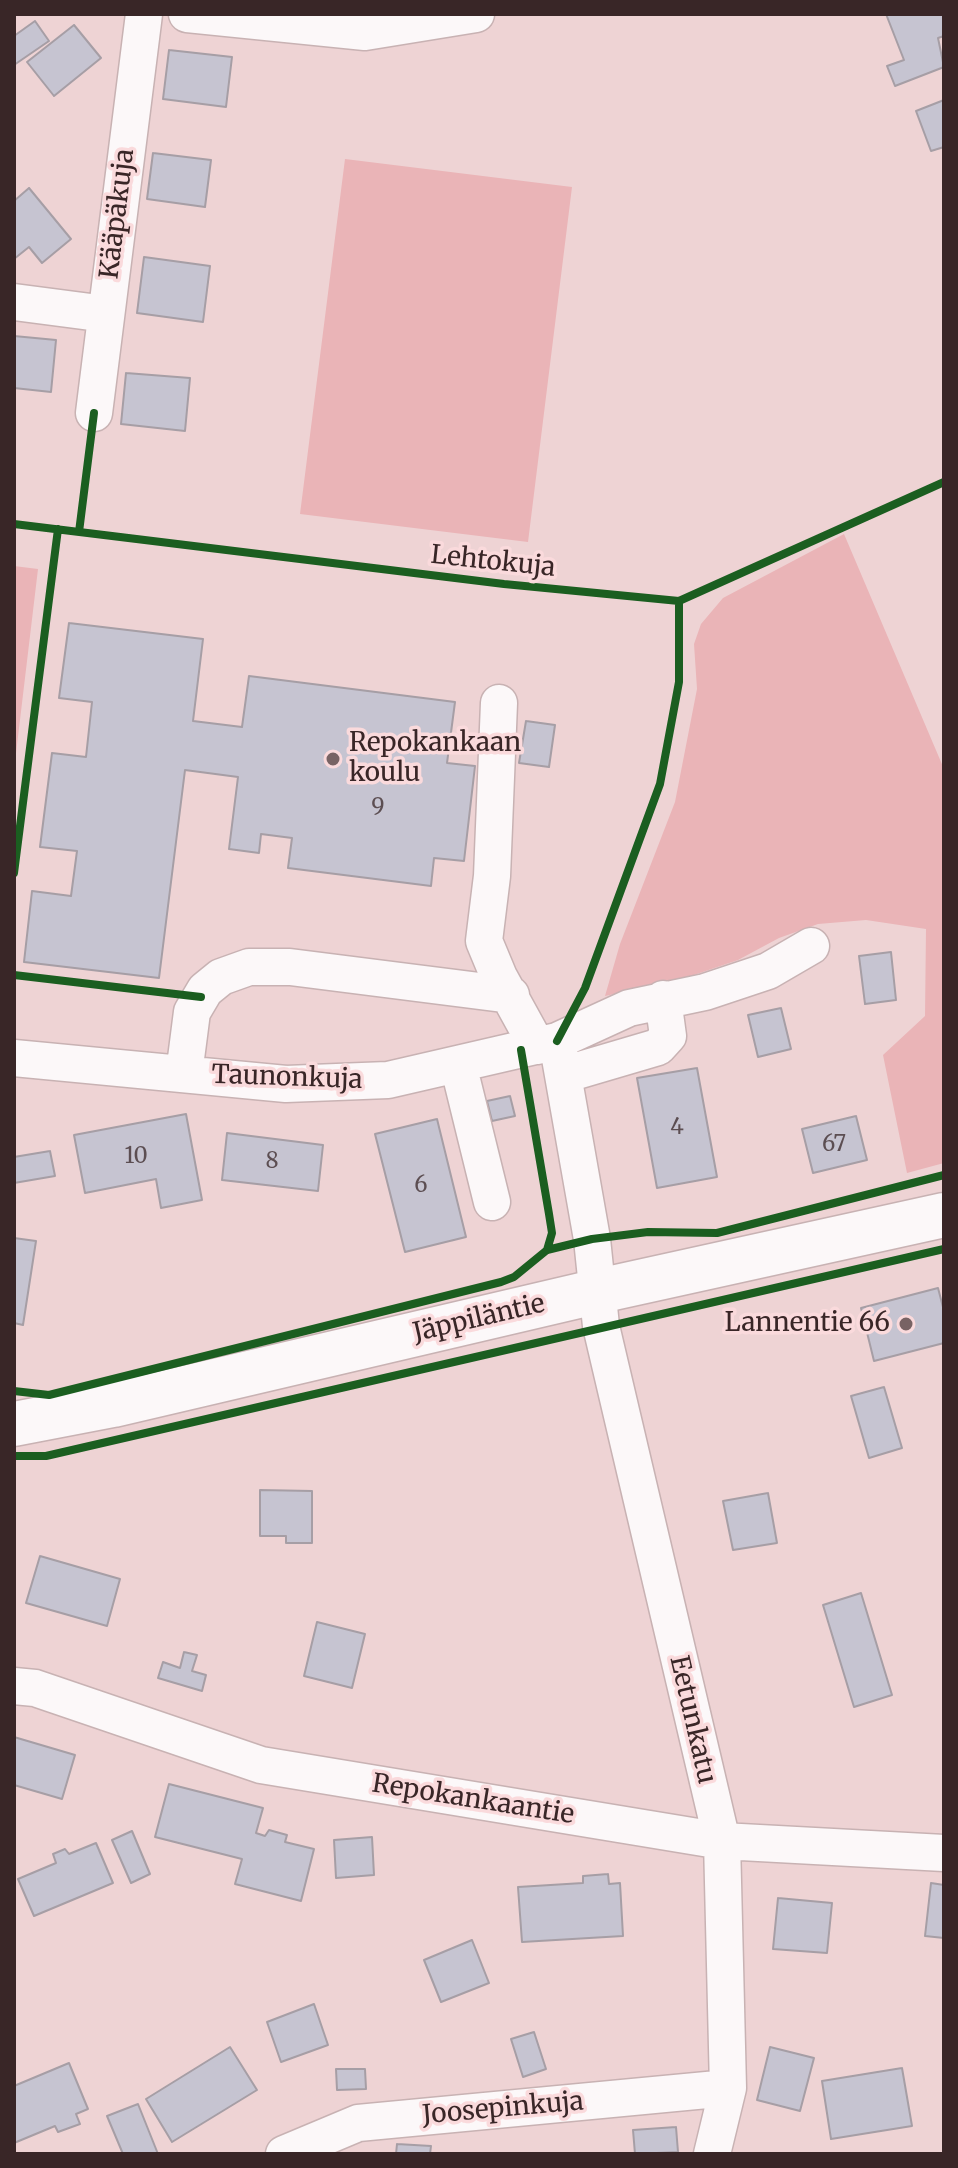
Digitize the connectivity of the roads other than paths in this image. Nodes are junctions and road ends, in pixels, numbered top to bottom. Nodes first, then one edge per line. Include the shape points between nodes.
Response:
1 (144, 14) edge
2 (187, 14) edge
3 (476, 14) edge
4 (14, 302) edge
5 (106, 314) junction
6 (94, 413) dead end
7 (499, 703) dead end
8 (811, 946) dead end
9 (511, 995) junction
10 (663, 999) junction
11 (552, 1054) junction
12 (14, 1058) edge
13 (458, 1064) junction
14 (184, 1074) junction
15 (492, 1202) dead end
16 (944, 1215) edge
17 (599, 1291) junction
18 (14, 1424) edge
19 (14, 1686) edge
20 (722, 1841) junction
21 (944, 1853) edge
22 (728, 2088) junction
23 (284, 2154) edge
24 (712, 2154) edge

1 - 5 street, Kääpäkuja
2 - 3 street via 365,32
4 - 5 street
5 - 6 street, Kääpäkuja
7 - 9 street via 484,941
8 - 10 street, Taunonkuja via 768,971 705,992
9 - 11 street
9 - 14 street via 290,967 249,967 221,977 205,990 192,1012
10 - 11 street, Taunonkuja via 597,1020
10 - 11 street via 668,1036 658,1047
11 - 13 street, Taunonkuja
11 - 17 street
12 - 14 street, Taunonkuja
13 - 14 street, Taunonkuja via 388,1080 340,1084
13 - 15 street
16 - 17 main road, Jäppiläntie
17 - 18 main road, Jäppiläntie
17 - 20 street, Eetunkatu via 601,1326
19 - 20 street, Repokankaantie via 35,1688 261,1765
20 - 21 street, Repokankaantie
20 - 22 street, Eetunkatu
22 - 23 street, Joosepinkuja via 358,2123
22 - 24 street, Eetunkatu

